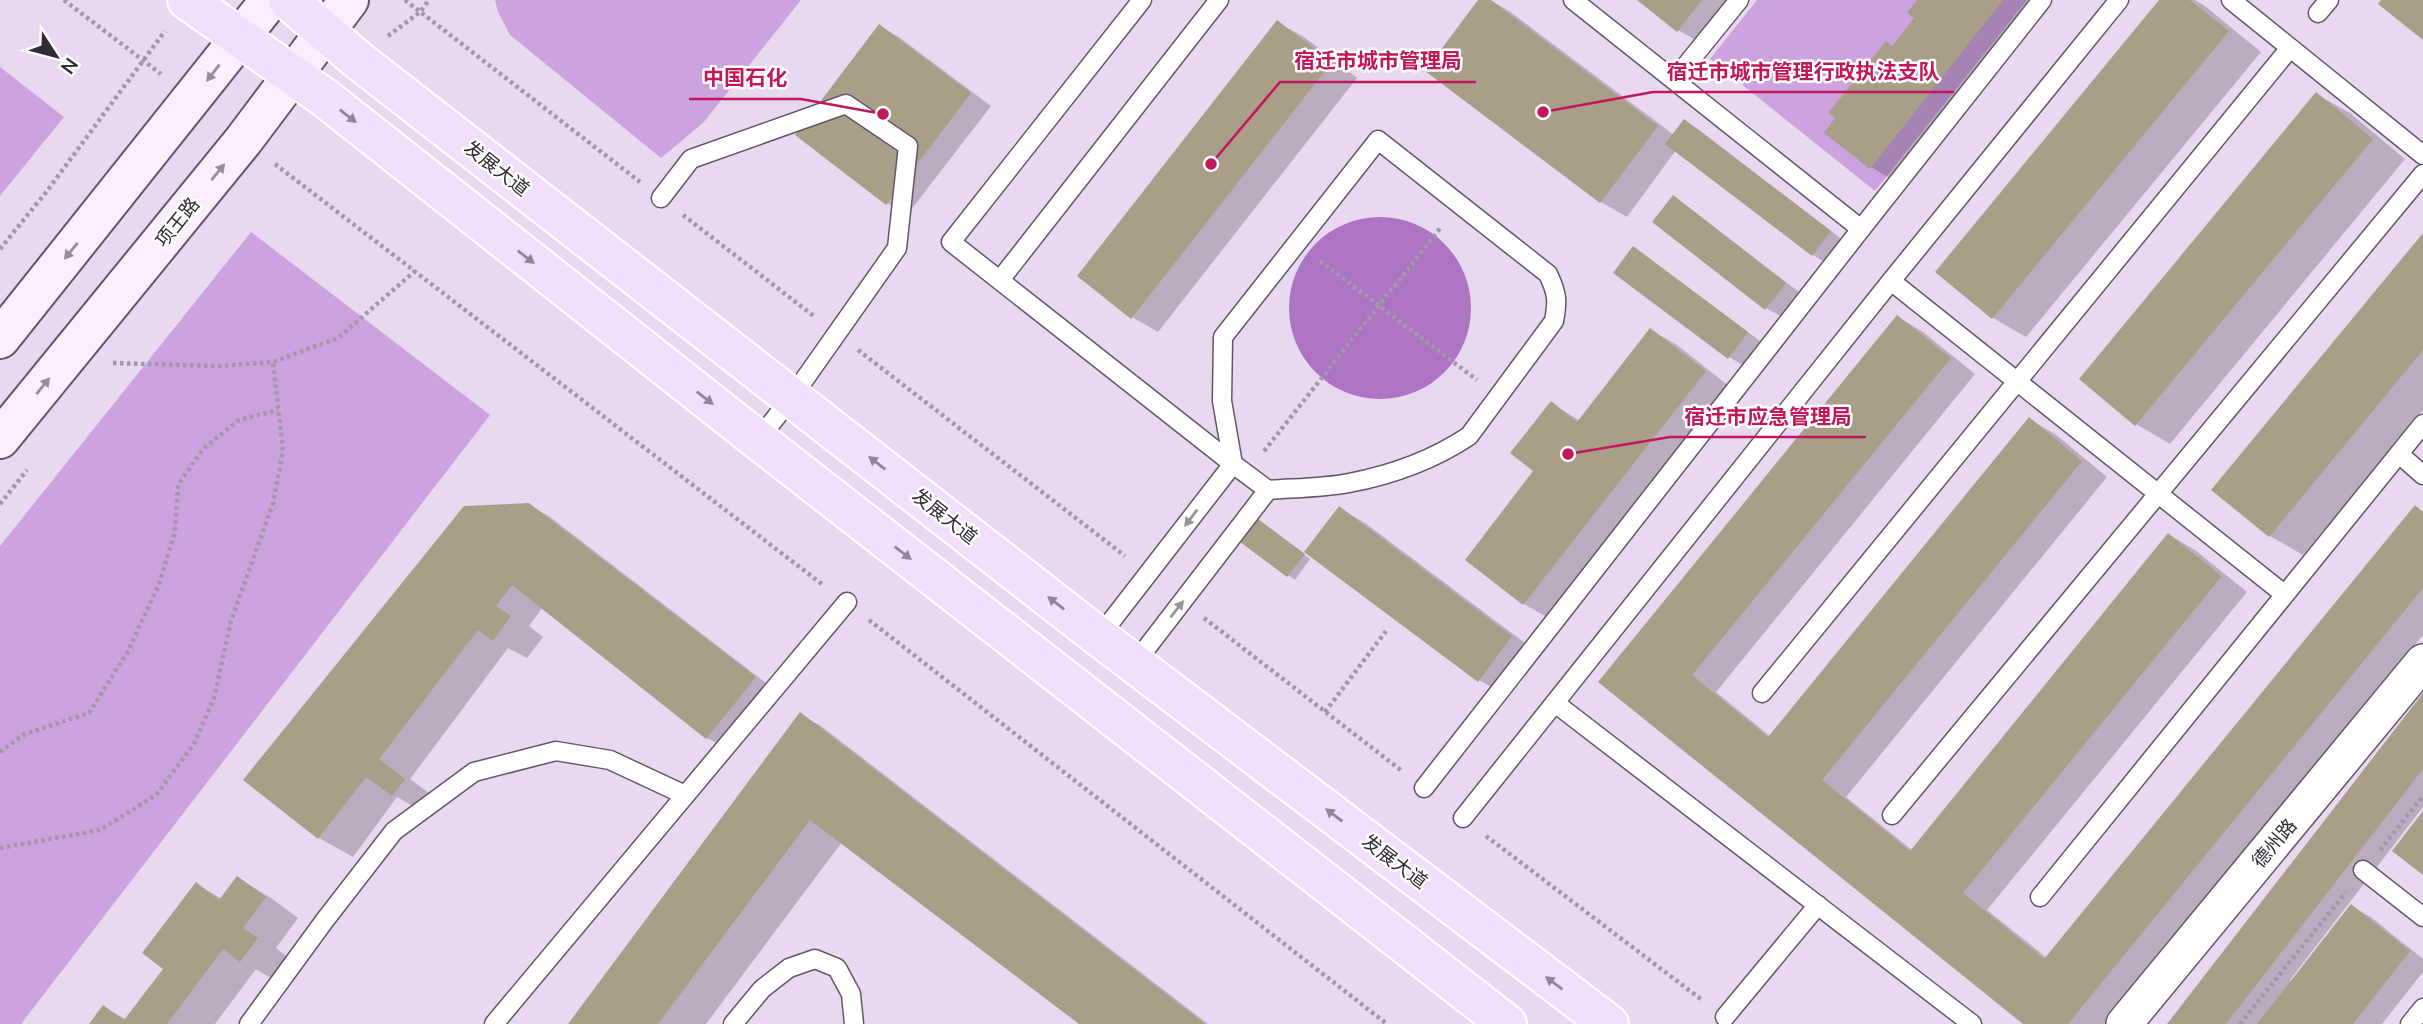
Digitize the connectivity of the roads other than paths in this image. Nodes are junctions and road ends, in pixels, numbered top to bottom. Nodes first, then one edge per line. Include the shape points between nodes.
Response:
1 (270, 0) edge
2 (288, 0) edge
3 (349, 0) edge
4 (1142, 0) edge
5 (1219, 0) edge
6 (1573, 0) edge
7 (1739, 0) edge
8 (2042, 0) edge
9 (2119, 0) edge
10 (2231, 0) edge
11 (188, 1) edge
12 (325, 32) junction
13 (241, 37) junction
14 (2290, 48) junction
15 (294, 75) junction
16 (1675, 79) junction
17 (2423, 155) edge
18 (2423, 174) edge
19 (661, 198) road end
20 (1861, 229) junction
21 (1000, 280) junction
22 (1891, 281) junction
23 (0, 339) edge
24 (2017, 381) junction
25 (792, 397) junction
26 (2423, 424) edge
27 (0, 439) edge
28 (758, 440) junction
29 (2399, 454) junction
30 (1240, 468) junction
31 (2423, 475) edge
32 (1268, 490) junction
33 (2157, 493) junction
34 (2284, 594) junction
35 (846, 603) road end
36 (1099, 637) junction
37 (2423, 662) edge
38 (1135, 663) junction
39 (1762, 693) dead end
40 (1555, 703) junction
41 (1424, 788) road end
42 (685, 795) junction
43 (1892, 815) dead end
44 (1463, 818) road end
45 (2363, 870) road end
46 (2039, 897) dead end
47 (1818, 905) junction
48 (2423, 917) edge
49 (2423, 1008) edge
50 (1725, 1017) road end
51 (249, 1024) edge
52 (495, 1024) edge
53 (733, 1024) edge
54 (855, 1024) edge
55 (1507, 1024) edge
56 (1609, 1024) edge
57 (1972, 1024) edge
58 (2124, 1024) edge
59 (2410, 1024) edge

1 - 13 main road
2 - 12 main road, 发展大道
3 - 12 main road, 项王路
4 - 21 lane via 951,242
5 - 21 lane
6 - 16 lane
7 - 16 lane
8 - 20 lane
9 - 22 lane
10 - 14 lane
11 - 13 main road
12 - 15 main road, 项王路
12 - 25 main road, 发展大道
13 - 15 main road
13 -> 23 main road
14 - 17 lane
14 - 24 lane
27 -> 15 main road, 项王路
15 -> 28 main road
16 - 20 lane
18 - 33 lane
19 - 25 lane via 691,159 846,104 908,146 897,248
20 - 41 lane
21 - 30 lane
22 - 24 lane
22 - 40 lane
24 - 33 lane
24 - 39 lane
25 - 28 lane
36 -> 25 main road, 发展大道
26 - 29 lane
28 -> 55 main road
29 - 31 lane
29 - 34 lane
30 - 32 lane
30 - 32 lane via 1222,401 1223,337 1378,140 1548,274 1557,293 1553,321 1469,436 1451,447 1428,459 1348,483
30 -> 36 lane
38 -> 32 lane
33 - 34 lane
33 - 43 lane
34 - 46 lane
35 - 42 lane
36 - 38 main road, 发展大道
37 - 58 street, 德州路
56 -> 38 main road, 发展大道
40 - 44 lane
40 - 47 lane
42 - 51 lane via 611,760 556,751 474,772 394,831
42 - 52 lane
45 - 48 lane
47 - 50 lane
47 - 57 lane
49 - 59 lane
53 - 54 lane via 762,989 789,968 815,959 838,968 851,994

